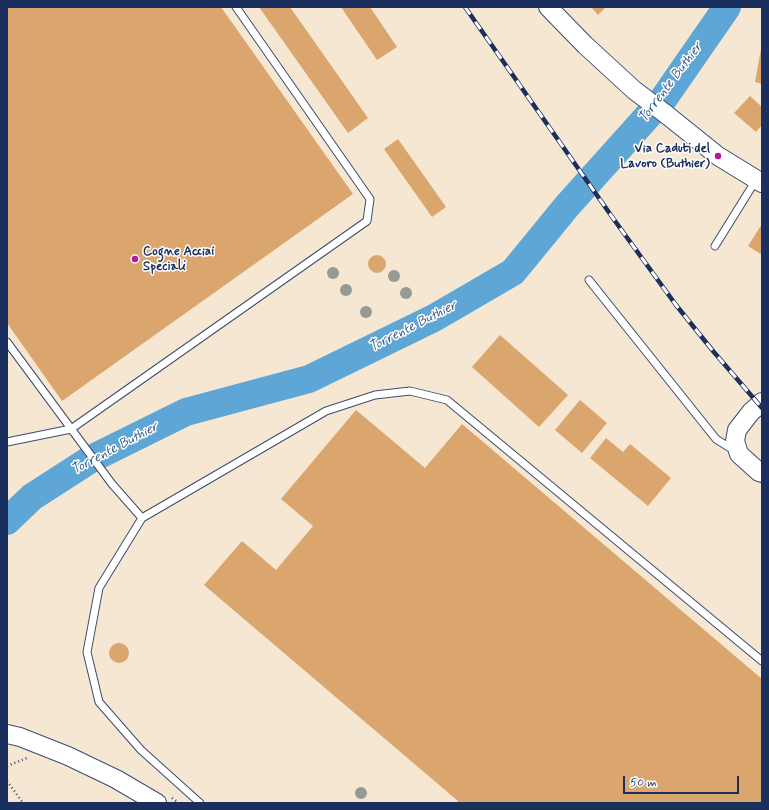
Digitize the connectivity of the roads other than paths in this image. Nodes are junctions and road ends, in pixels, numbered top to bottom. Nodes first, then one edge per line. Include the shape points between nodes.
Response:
1 (236, 7) edge
2 (548, 7) edge
3 (759, 182) edge
4 (715, 246) dead end
5 (589, 280) dead end
6 (7, 342) edge
7 (762, 402) edge
8 (71, 430) junction
9 (7, 442) edge
10 (739, 454) junction
11 (762, 473) edge
12 (142, 518) junction
13 (762, 661) edge
14 (7, 734) edge
15 (157, 803) edge
16 (200, 803) edge

1 - 8 lane via 370,199 367,221
2 - 3 street via 634,90 718,156
3 - 4 lane
5 - 10 lane via 716,439
6 - 8 lane
7 - 10 street via 737,430
8 - 9 lane
8 - 12 lane
10 - 11 street
12 - 13 lane via 326,411 375,395 410,391 424,394 447,400
12 - 16 lane via 99,588 87,652 99,702 141,750
14 - 15 street via 68,756 116,778

